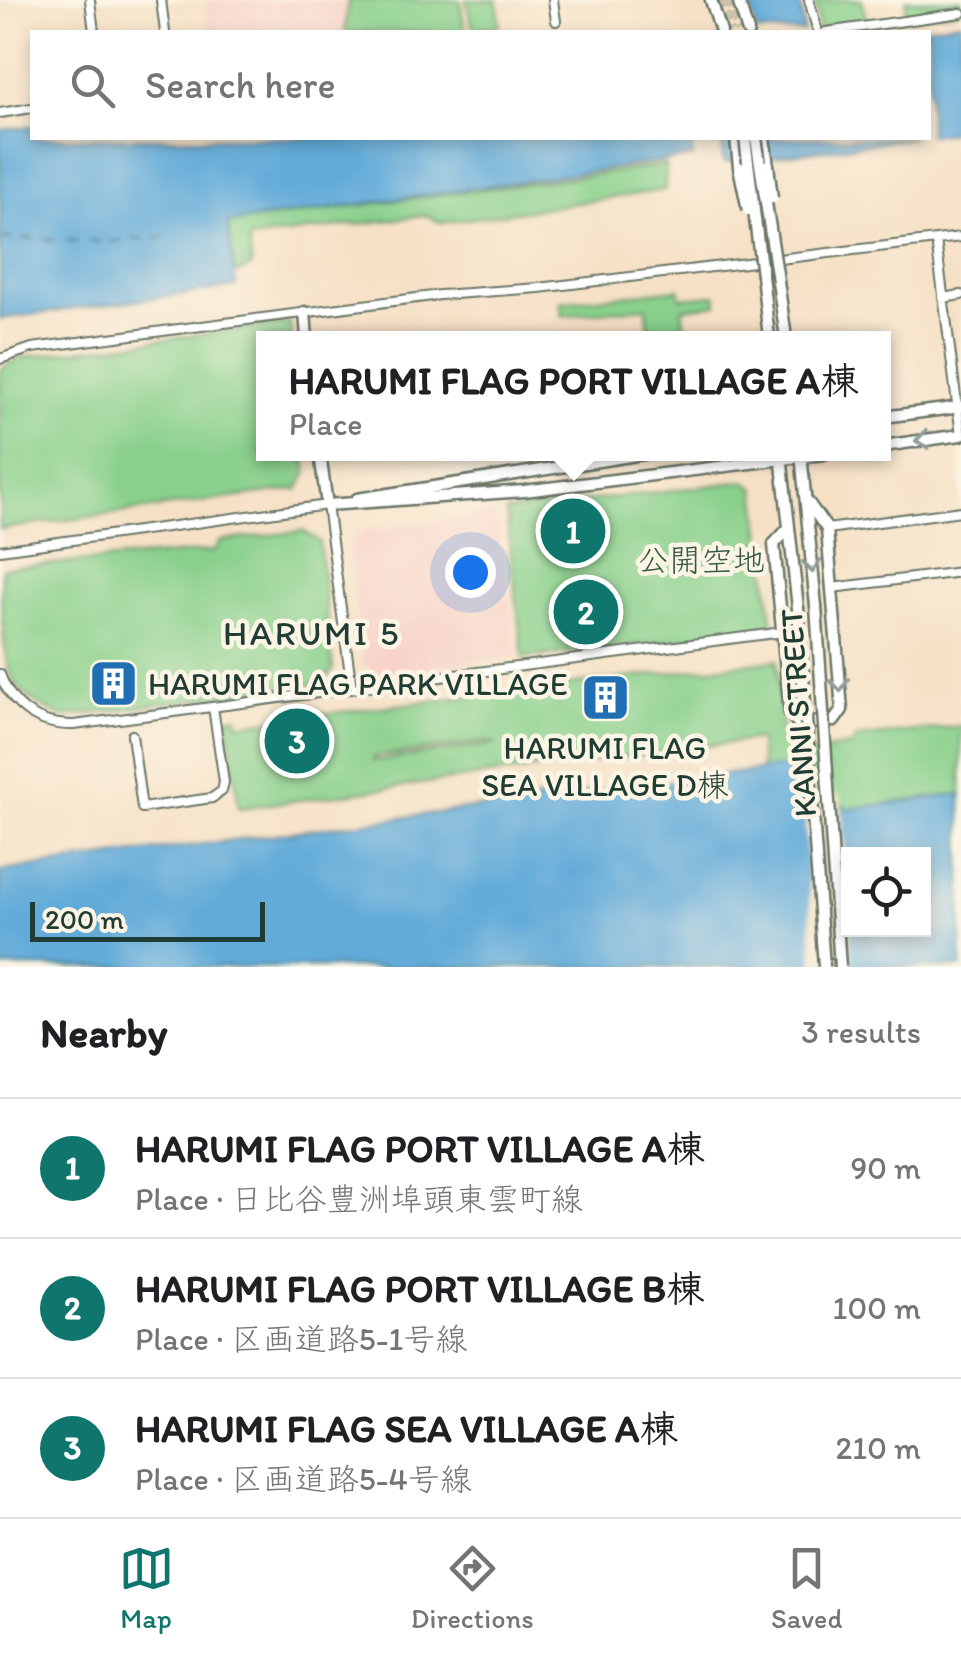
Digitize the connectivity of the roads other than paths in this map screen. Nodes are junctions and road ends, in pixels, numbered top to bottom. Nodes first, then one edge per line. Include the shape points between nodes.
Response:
1 (90, 0) edge
2 (161, 0) edge
3 (553, 0) edge
4 (711, 0) edge
5 (738, 0) edge
6 (810, 0) edge
7 (961, 13) edge
8 (556, 21) dead end
9 (94, 30) edge
10 (165, 30) edge
11 (720, 30) edge
12 (747, 30) edge
13 (818, 30) edge
14 (840, 30) edge
15 (30, 108) edge
16 (0, 112) edge
17 (736, 140) edge
18 (744, 140) edge
19 (756, 140) edge
20 (764, 140) edge
21 (961, 237) edge
22 (936, 240) junction
23 (777, 274) junction
24 (762, 275) junction
25 (961, 296) edge
26 (943, 298) junction
27 (305, 312) junction
28 (306, 331) edge
29 (768, 331) edge
30 (785, 331) edge
31 (961, 346) edge
32 (950, 347) junction
33 (0, 359) edge
34 (959, 407) edge
35 (891, 416) edge
36 (961, 435) edge
37 (891, 445) edge
38 (321, 461) edge
39 (600, 461) edge
40 (746, 461) edge
41 (782, 461) edge
42 (802, 461) edge
43 (520, 474) junction
44 (564, 486) junction
45 (807, 501) junction
46 (327, 505) junction
47 (961, 511) edge
48 (789, 528) junction
49 (827, 528) junction
50 (0, 550) edge
51 (961, 572) edge
52 (832, 588) junction
53 (783, 632) junction
54 (0, 674) edge
55 (352, 689) junction
56 (213, 707) junction
57 (132, 735) dead end
58 (824, 967) edge
59 (840, 967) edge

1 - 9 street
2 - 10 street
3 - 8 street
4 - 11 main road
5 - 12 main road
6 - 13 street
7 - 14 street
15 - 16 street
17 - 24 main road, bridge
18 - 24 main road, bridge
19 - 23 main road, bridge
20 - 23 main road, bridge
21 - 22 street
22 - 26 street
22 - 27 street
23 - 30 main road
24 - 29 main road
25 - 26 street
26 - 32 street
27 - 28 main road
27 - 33 street via 21,350
31 - 32 street
32 - 34 street
34 - 35 main road
34 - 36 street
36 -> 37 main road
38 - 46 main road
39 - 43 main road
40 - 44 main road
41 - 48 main road, KANNI STREET
42 - 45 main road, KANNI STREET
43 - 44 main road via 525,486
43 - 46 main road
44 - 46 main road
45 - 49 main road
45 -> 59 main road, KANNI STREET, bridge
46 - 50 street
46 - 55 street
47 - 49 street
48 - 53 main road via 774,544
48 - 58 main road, KANNI STREET, bridge
49 - 52 main road
51 - 52 street
52 -> 53 main road via 839,719 792,719
53 - 55 street
54 - 56 street via 18,704 58,725
55 - 56 street
56 - 57 street via 222,791 212,798 142,808

